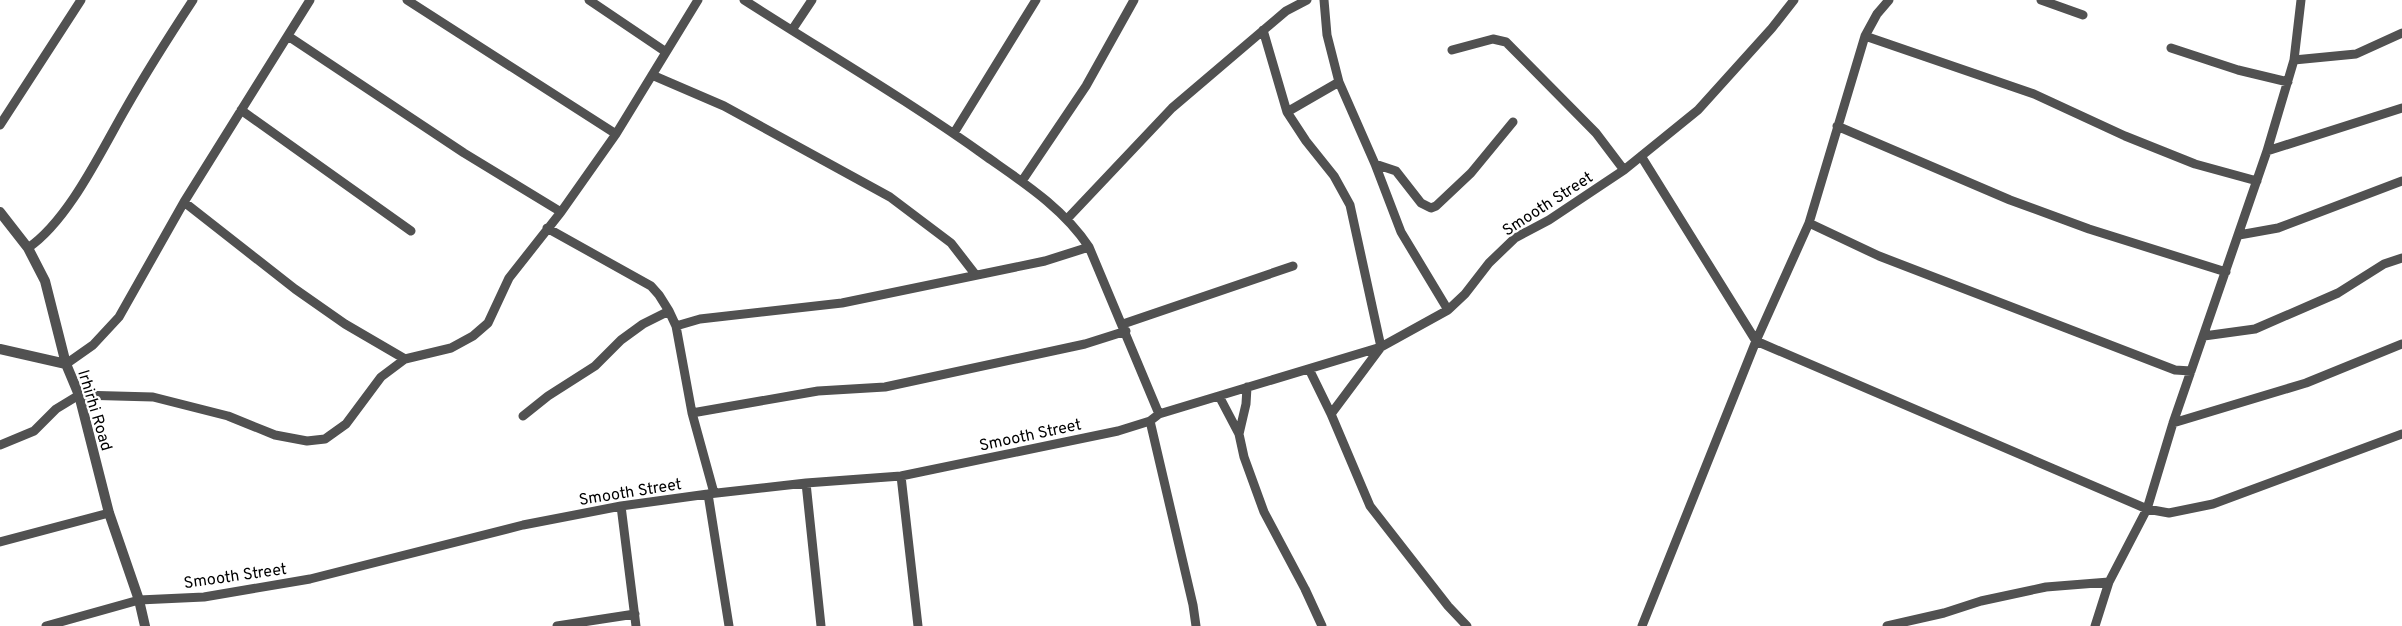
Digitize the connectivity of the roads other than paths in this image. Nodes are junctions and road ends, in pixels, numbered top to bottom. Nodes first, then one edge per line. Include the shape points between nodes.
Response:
1 (81, 0) edge
2 (193, 0) edge
3 (310, 0) edge
4 (407, 0) edge
5 (589, 0) edge
6 (698, 0) edge
7 (744, 0) edge
8 (812, 0) edge
9 (1036, 0) edge
10 (1134, 0) edge
11 (1307, 0) edge
12 (1324, 0) edge
13 (1794, 0) edge
14 (1889, 0) edge
15 (2041, 0) edge
16 (2301, 0) edge
17 (2083, 15) dead end
18 (792, 30) junction
19 (1262, 30) junction
20 (2402, 33) edge
21 (288, 36) junction
22 (1865, 36) junction
23 (2171, 48) dead end
24 (1452, 50) dead end
25 (666, 52) junction
26 (2294, 60) junction
27 (652, 75) junction
28 (1339, 82) junction
29 (2288, 82) junction
30 (2402, 108) edge
31 (242, 110) junction
32 (1287, 112) junction
33 (1513, 122) dead end
34 (0, 125) edge
35 (1837, 126) junction
36 (954, 133) junction
37 (616, 134) junction
38 (2267, 151) junction
39 (1642, 156) junction
40 (1375, 164) junction
41 (1624, 170) junction
42 (1022, 181) junction
43 (2257, 181) junction
44 (2402, 181) edge
45 (184, 202) junction
46 (0, 212) edge
47 (561, 212) junction
48 (1067, 219) junction
49 (1809, 223) junction
50 (548, 228) junction
51 (411, 231) dead end
52 (2239, 235) junction
53 (1089, 247) junction
54 (28, 248) junction
55 (2402, 258) edge
56 (1293, 266) dead end
57 (2226, 272) junction
58 (975, 274) junction
59 (1448, 310) junction
60 (668, 311) junction
61 (676, 326) junction
62 (1124, 327) junction
63 (2204, 336) junction
64 (1756, 341) junction
65 (2402, 344) edge
66 (1381, 347) junction
67 (0, 349) edge
68 (405, 359) junction
69 (66, 364) junction
70 (1309, 369) junction
71 (2192, 370) junction
72 (1247, 387) junction
73 (79, 395) junction
74 (1219, 396) junction
75 (692, 413) junction
76 (1159, 414) junction
77 (1331, 414) junction
78 (523, 416) dead end
79 (1150, 421) junction
80 (2173, 423) junction
81 (1239, 434) junction
82 (2402, 434) edge
83 (0, 445) edge
84 (901, 476) junction
85 (806, 483) junction
86 (711, 493) junction
87 (621, 506) junction
88 (2147, 509) junction
89 (109, 513) junction
90 (0, 542) edge
91 (2109, 582) junction
92 (138, 600) junction
93 (634, 614) junction
94 (46, 626) edge
95 (145, 626) edge
96 (557, 626) edge
97 (636, 626) edge
98 (729, 626) edge
99 (821, 626) edge
100 (918, 626) edge
101 (1196, 626) edge
102 (1322, 626) edge
103 (1467, 626) edge
104 (1642, 626) edge
105 (1887, 626) edge
106 (2095, 626) edge

1 - 34 street
2 - 54 street via 97,161 46,233
3 - 21 street
4 - 37 street
5 - 25 street
6 - 25 street
7 - 18 street
8 - 18 street
9 - 36 street
10 - 42 street via 1086,86
11 - 19 street
12 - 28 street via 1327,35
13 - 39 street, Smooth Street via 1698,110
14 - 22 street
15 - 17 street
16 - 26 street
18 - 36 street
19 - 32 street
19 - 48 street via 1172,108
20 - 26 street via 2356,54
21 - 31 street
21 - 47 street via 464,153
22 - 35 street
22 - 43 street via 2034,94 2195,164
23 - 29 street
24 - 41 street via 1493,38 1506,42 1576,111
25 - 27 street
26 - 29 street
27 - 37 street
27 - 58 street via 724,106 890,197 951,243
28 - 32 street
28 - 40 street
29 - 38 street
30 - 38 street
31 - 45 street
31 - 51 street
32 - 66 street via 1334,176 1350,205
33 - 40 street via 1471,173 1431,208 1421,203 1396,171
35 - 49 street
35 - 57 street via 2010,200 2089,229
36 - 42 street
37 - 47 street
38 - 43 street
39 - 41 street, Smooth Street
39 - 64 street
40 - 59 street via 1401,232
41 - 59 street, Smooth Street via 1550,220 1515,238
42 - 48 street
43 - 52 street
44 - 52 street via 2278,228
45 - 68 street via 295,289 345,324
45 - 69 street via 119,317 93,345
46 - 54 street, Irhirhi Road
47 - 50 street
48 - 53 street
49 - 64 street
49 - 71 street via 1880,256 2175,370
50 - 60 street via 651,286
50 - 68 street via 509,278 488,323 451,348
52 - 57 street
53 - 58 street via 1045,261
53 - 62 street
54 - 69 street, Irhirhi Road via 45,281
55 - 63 street via 2384,264 2338,293 2255,329
56 - 62 street
57 - 63 street
58 - 61 street via 842,303 700,319
59 - 66 street, Smooth Street
60 - 61 street
60 - 78 street via 643,324 581,377 548,396
61 - 75 street
62 - 75 street via 1085,344 885,387 818,391
62 - 76 street
63 - 71 street
64 - 88 street
64 - 104 street
65 - 80 street via 2306,383
66 - 70 street, Smooth Street
66 - 77 street
67 - 69 street
68 - 73 street via 381,377 346,424 324,439 307,441 275,435 228,416 153,397
69 - 73 street, Irhirhi Road
70 - 72 street, Smooth Street
70 - 77 street
71 - 80 street
72 - 74 street, Smooth Street
72 - 81 street
73 - 83 street via 56,409 34,431
73 - 89 street, Irhirhi Road
74 - 76 street, Smooth Street
74 - 81 street
75 - 86 street
76 - 79 street, Smooth Street
77 - 103 street via 1373,512
79 - 84 street, Smooth Street via 1118,431
79 - 101 street via 1194,605
80 - 88 street
81 - 102 street via 1244,458 1264,512 1306,589
82 - 88 street via 2213,504 2169,513
84 - 85 street, Smooth Street
84 - 100 street
85 - 86 street, Smooth Street
85 - 99 street
86 - 87 street, Smooth Street
86 - 98 street
87 - 92 street, Smooth Street via 523,525 310,579 204,597
87 - 93 street
88 - 91 street
89 - 90 street
89 - 92 street, Irhirhi Road
91 - 105 street via 2046,587
91 - 106 street
92 - 94 street, Smooth Street
92 - 95 street, Irhirhi Road
93 - 96 street
93 - 97 street

